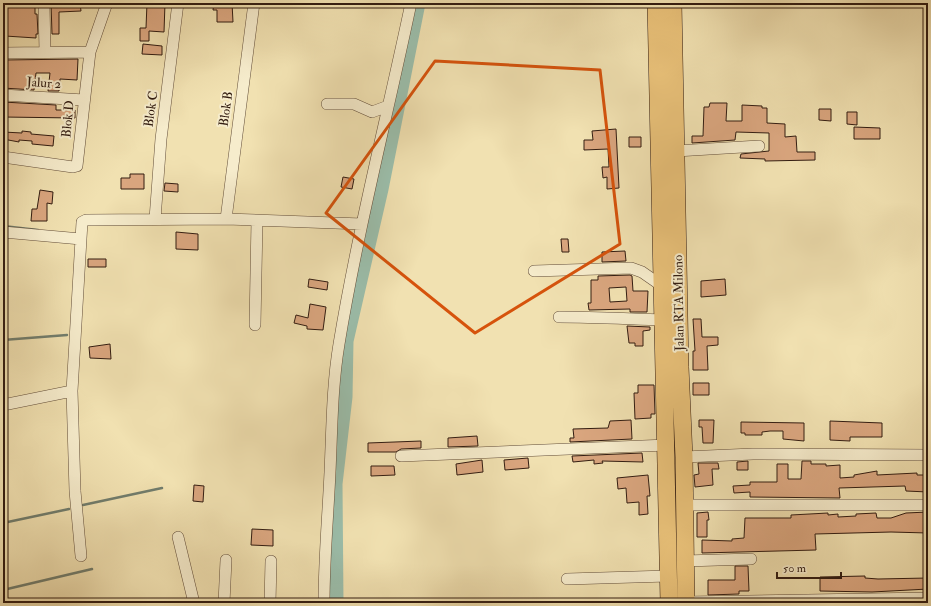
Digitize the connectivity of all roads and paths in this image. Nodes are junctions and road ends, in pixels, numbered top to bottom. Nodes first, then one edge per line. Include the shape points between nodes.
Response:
1 (107, 3) edge
2 (178, 3) edge
3 (254, 3) edge
4 (411, 3) edge
5 (656, 3) edge
6 (673, 3) edge
7 (44, 5) dead end
8 (45, 52) junction
9 (90, 52) junction
10 (3, 53) edge
11 (3, 95) edge
12 (84, 100) junction
13 (327, 104) dead end
14 (388, 106) junction
15 (759, 146) dead end
16 (676, 151) junction
17 (3, 158) edge
18 (155, 219) junction
19 (226, 219) junction
20 (257, 221) junction
21 (362, 224) junction
22 (3, 232) edge
23 (81, 240) junction
24 (534, 271) dead end
25 (671, 288) junction
26 (559, 317) dead end
27 (664, 320) junction
28 (255, 325) dead end
29 (72, 391) junction
30 (3, 405) edge
31 (667, 444) junction
32 (928, 454) edge
33 (401, 456) dead end
34 (679, 468) junction
35 (684, 504) junction
36 (928, 505) edge
37 (178, 537) dead end
38 (81, 556) dead end
39 (751, 559) dead end
40 (226, 560) dead end
41 (685, 560) junction
42 (271, 561) dead end
43 (668, 576) junction
44 (566, 579) dead end
45 (928, 598) edge
46 (834, 602) edge
47 (194, 603) edge
48 (224, 603) edge
49 (270, 603) edge
50 (324, 603) edge
51 (680, 603) edge

1 - 9 street, Blok D
2 - 18 street, Blok C via 160,147
3 - 19 street, Blok B
4 - 14 street
5 - 25 highway, Jalan RTA Milono
6 - 16 highway, Jalan RTA Milono
7 - 8 street
8 - 9 street
8 - 10 street
9 - 12 street, Blok D
11 - 12 street, Jalur 2
12 - 17 street, Blok D via 78,166
13 - 14 street via 354,104 372,112
14 - 21 street
15 - 16 street
16 - 25 highway, Jalan RTA Milono
18 - 19 street
18 - 23 street via 84,220
19 - 20 street
20 - 21 street
20 - 28 street
21 - 50 street via 339,346 333,402 324,548
22 - 23 street
23 - 29 street
24 - 25 street via 631,268
25 - 27 highway, Jalan RTA Milono
25 - 34 highway, Jalan RTA Milono via 680,367
26 - 27 street via 605,316
27 - 31 highway, Jalan RTA Milono
29 - 30 street
29 - 38 street via 75,491
31 - 33 street
31 - 34 highway, Jalan RTA Milono
32 - 34 street via 753,454
34 - 35 highway, Jalan RTA Milono
34 - 43 highway, Jalan RTA Milono
35 - 36 street
35 - 41 highway, Jalan RTA Milono
37 - 47 street
39 - 41 street
40 - 48 street
41 - 51 highway, Jalan RTA Milono
42 - 49 street
43 - 44 street
43 - 51 highway, Jalan RTA Milono
45 - 46 street
46 - 51 street

